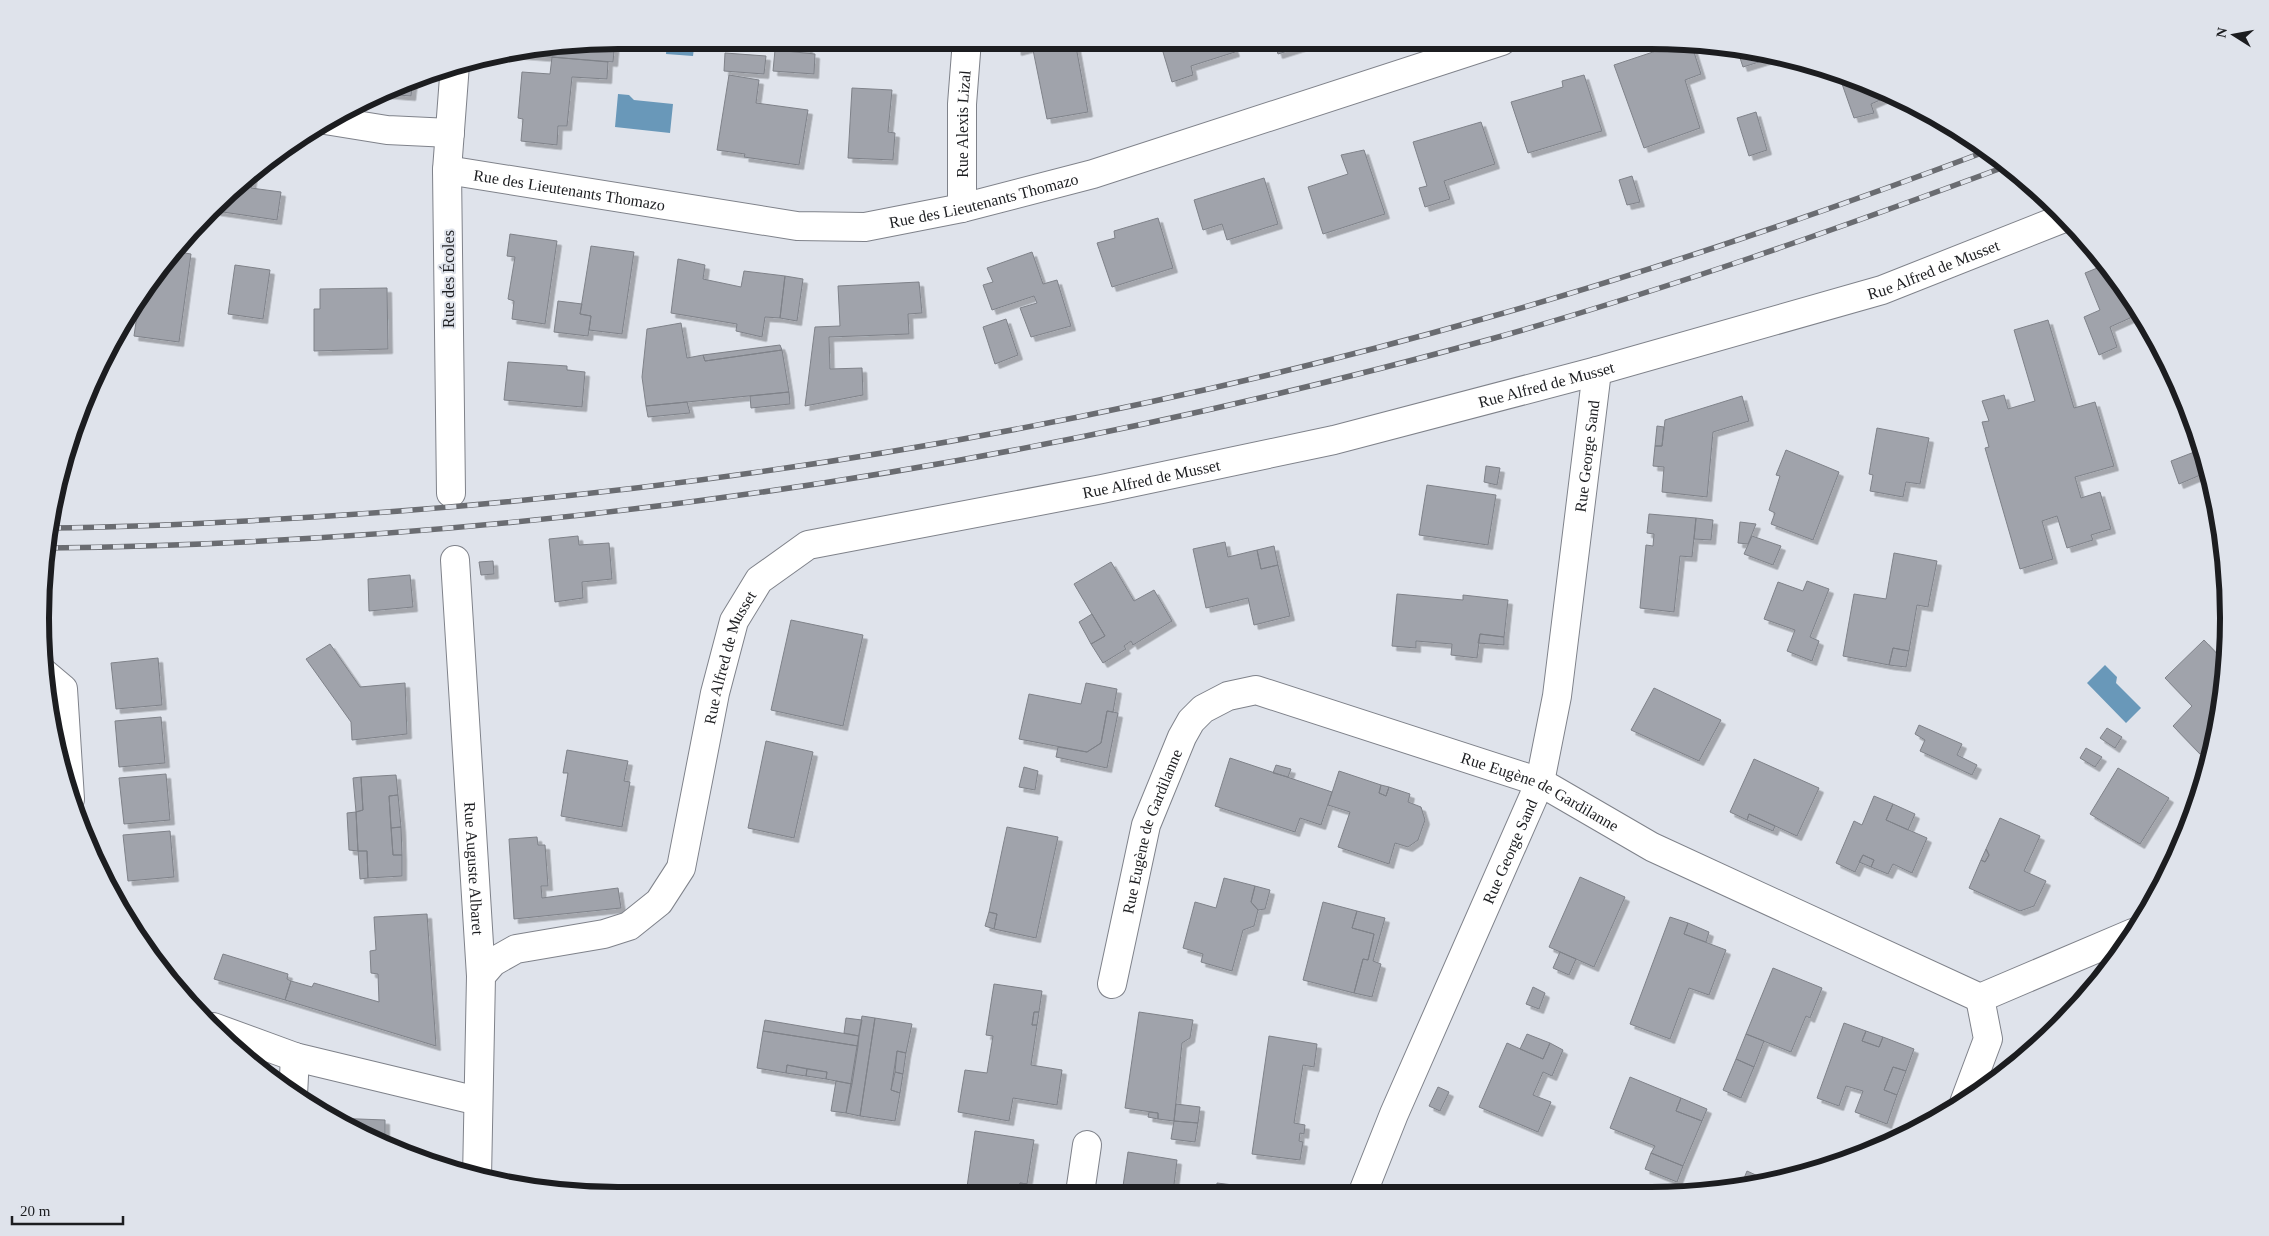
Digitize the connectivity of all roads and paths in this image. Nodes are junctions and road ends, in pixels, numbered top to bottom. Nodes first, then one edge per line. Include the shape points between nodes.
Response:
1 (966, 49) edge
2 (1477, 49) edge
3 (454, 73) edge
4 (338, 122) edge
5 (450, 133) junction
6 (447, 170) junction
7 (962, 208) junction
8 (2059, 220) edge
9 (1597, 371) junction
10 (451, 493) dead end
11 (455, 560) dead end
12 (53, 680) edge
13 (68, 766) edge
14 (1540, 782) junction
15 (2121, 938) edge
16 (481, 976) junction
17 (1112, 984) dead end
18 (1980, 998) junction
19 (228, 1032) edge
20 (295, 1057) junction
21 (294, 1085) edge
22 (1969, 1090) edge
23 (478, 1101) junction
24 (1087, 1145) dead end
25 (477, 1169) edge
26 (1081, 1187) edge
27 (1365, 1187) edge

1 - 7 street, Rue Alexis Lizal via 962,104
2 - 7 street, Rue des Lieutenants Thomazo via 1092,174
3 - 5 street, Rue des Écoles
4 - 5 street via 387,130
5 - 6 street, Rue des Écoles
6 - 7 street, Rue des Lieutenants Thomazo via 797,226 865,227
6 - 10 street, Rue des Écoles
8 - 9 street, Rue Alfred de Musset via 1882,290
9 - 14 street, Rue George Sand via 1557,696
9 - 16 street, Rue Alfred de Musset via 1334,440 808,546 759,580 734,621 715,693 681,868 659,902 629,926 604,934 516,949 493,962
11 - 16 street, Rue Auguste Albaret
12 - 13 street via 64,689
14 - 17 street, Rue Eugène de Gardilanne via 1256,690 1228,696 1202,709 1191,721 1146,825
14 - 18 street, Rue Eugène de Gardilanne via 1652,847
14 - 27 street, Rue George Sand
15 - 18 street
16 - 23 street, Rue Auguste Albaret
18 - 22 street via 1988,1038
19 - 20 street
20 - 21 street
20 - 23 street
23 - 25 street, Rue Auguste Albaret
24 - 26 street

